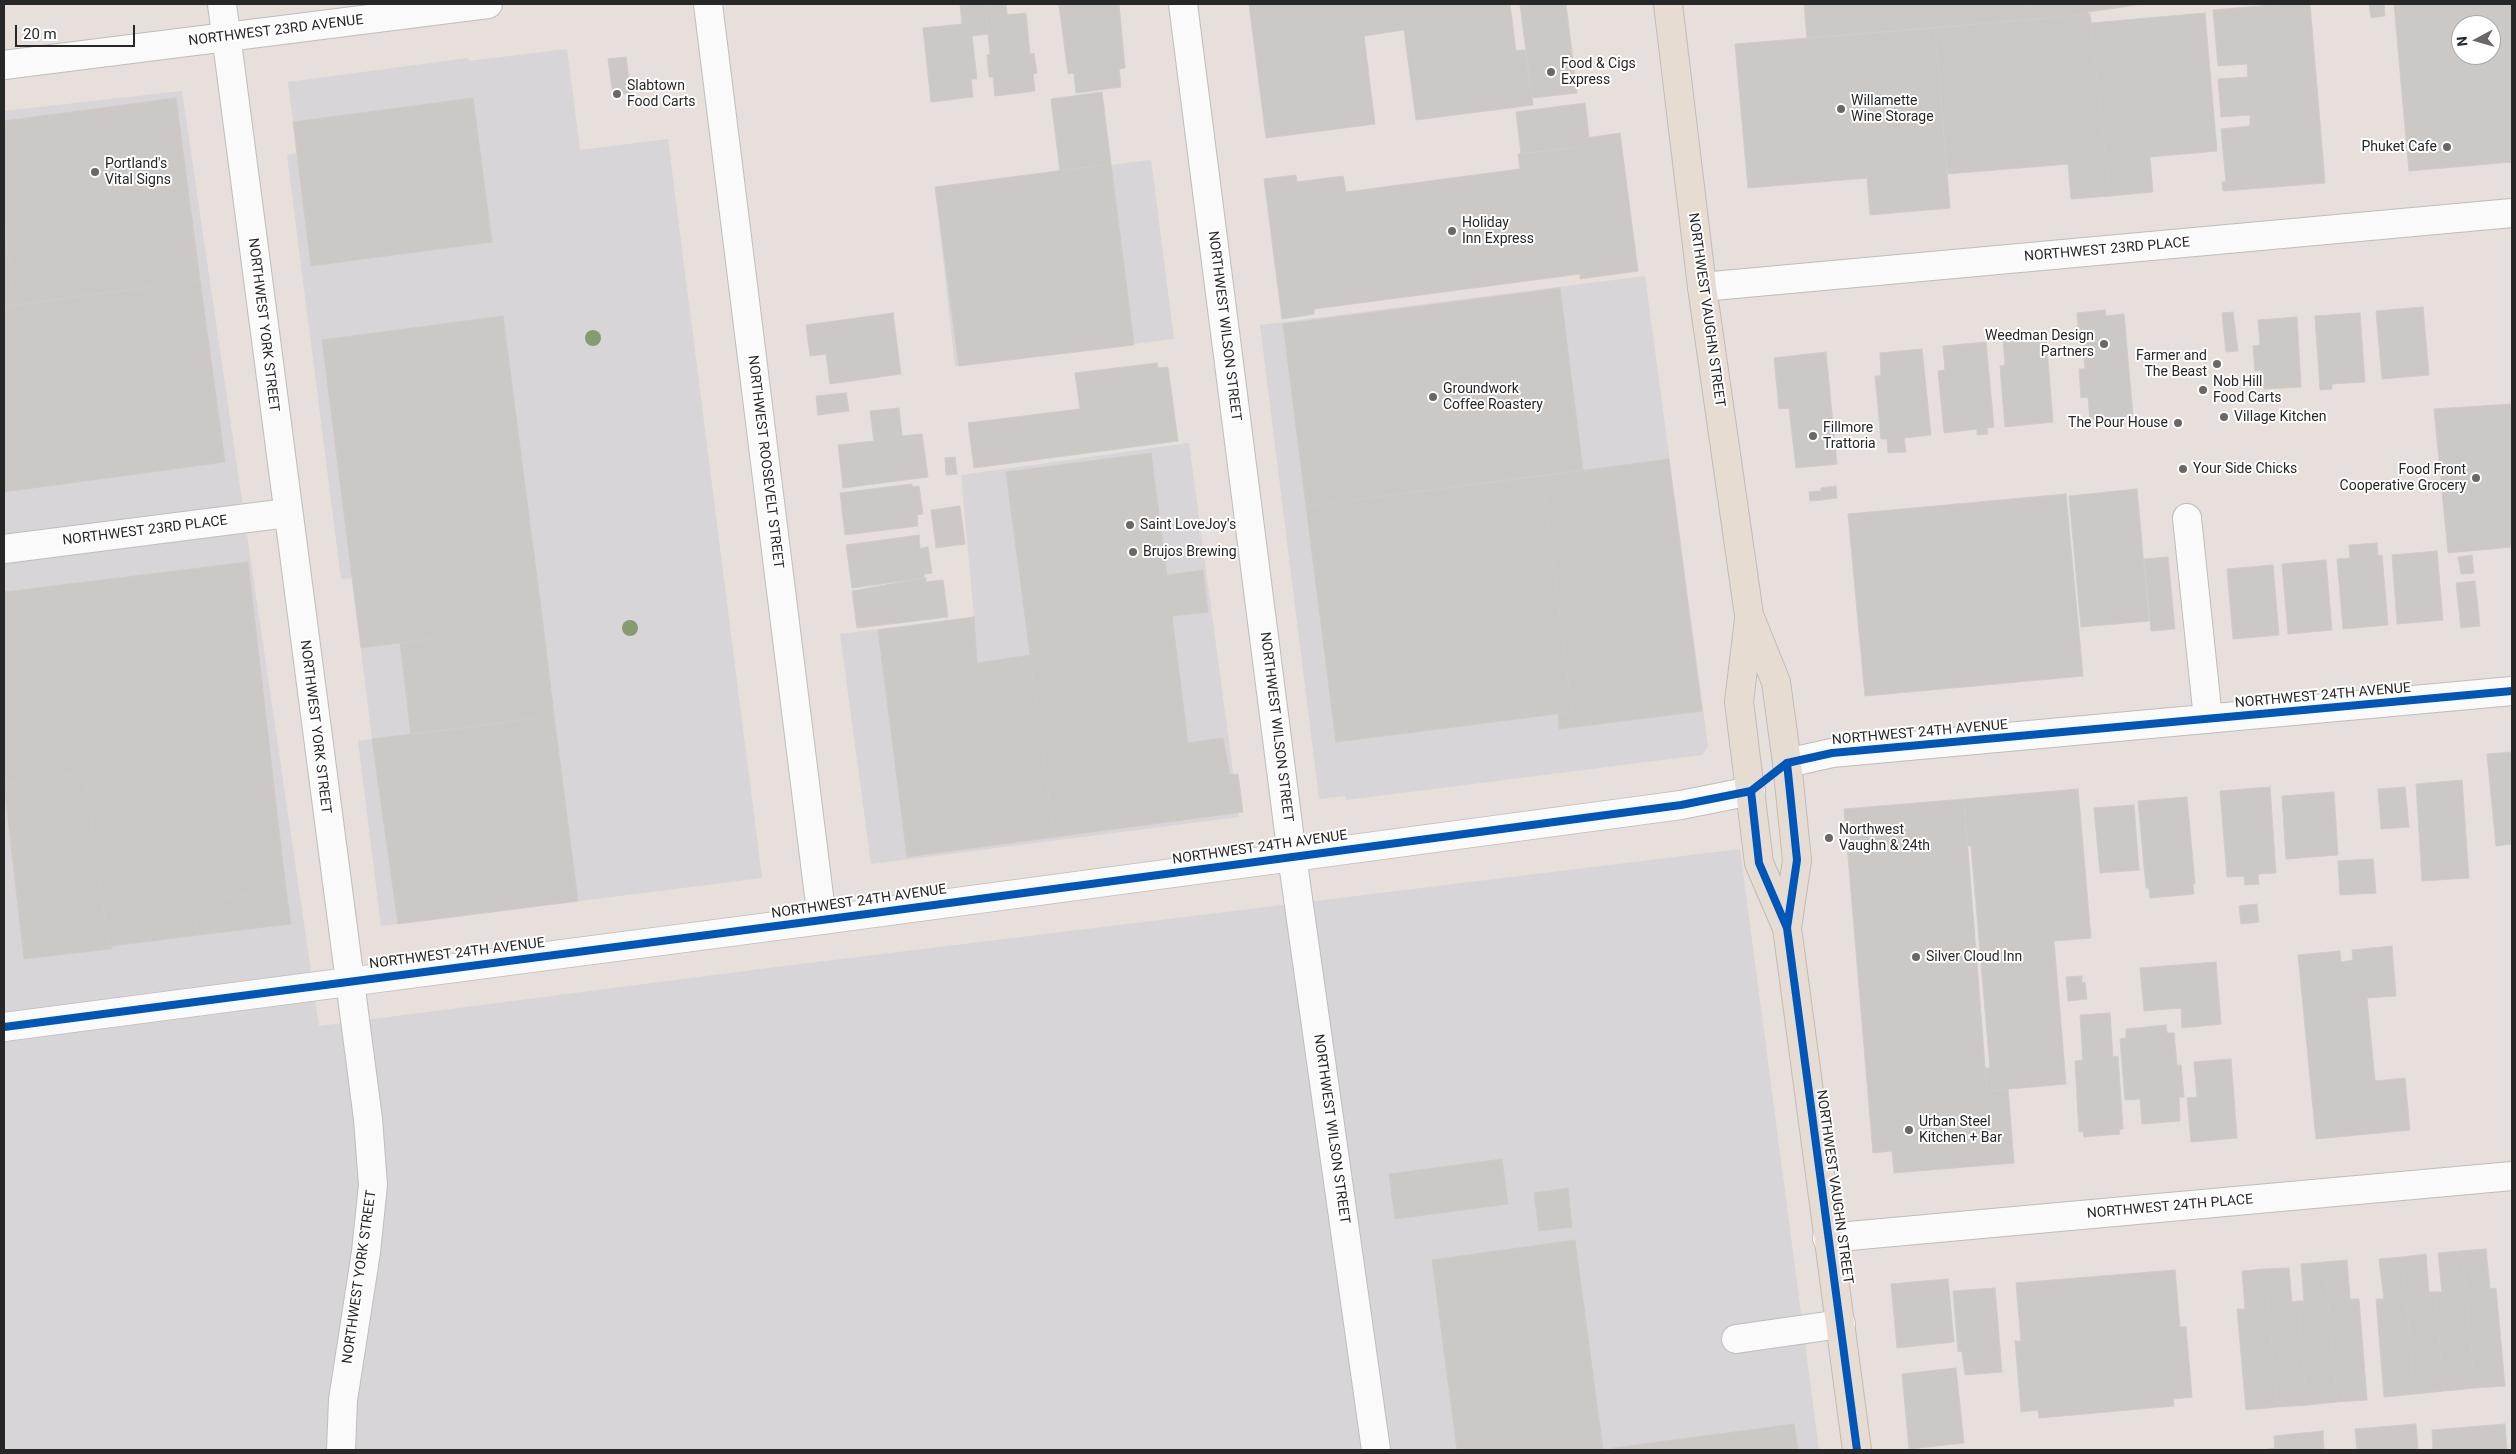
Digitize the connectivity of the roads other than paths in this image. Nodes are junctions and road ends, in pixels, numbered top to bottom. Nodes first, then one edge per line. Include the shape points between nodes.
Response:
1 (222, 4) edge
2 (488, 4) edge
3 (708, 4) edge
4 (1183, 4) edge
5 (1668, 4) edge
6 (226, 37) junction
7 (4, 65) edge
8 (2512, 214) edge
9 (1702, 287) junction
10 (287, 512) junction
11 (2187, 518) dead end
12 (4, 549) edge
13 (1749, 615) junction
14 (2512, 691) edge
15 (2208, 719) junction
16 (1787, 763) junction
17 (1751, 792) junction
18 (1292, 856) junction
19 (822, 920) junction
20 (1787, 928) junction
21 (348, 980) junction
22 (4, 1027) edge
23 (2512, 1176) edge
24 (1827, 1238) junction
25 (1841, 1324) junction
26 (1736, 1339) dead end
27 (341, 1450) edge
28 (1376, 1450) edge
29 (1857, 1450) edge

1 - 6 street, NORTHWEST YORK STREET
2 - 6 street, NORTHWEST 23RD AVENUE
3 - 19 street, NORTHWEST ROOSEVELT STREET
4 - 18 street, NORTHWEST WILSON STREET
5 - 9 main road, NORTHWEST VAUGHN STREET
6 - 7 street, NORTHWEST 23RD AVENUE
6 - 10 street, NORTHWEST YORK STREET
8 - 9 street, NORTHWEST 23RD PLACE
9 - 13 main road, NORTHWEST VAUGHN STREET
10 - 12 street, NORTHWEST 23RD PLACE
10 - 21 street, NORTHWEST YORK STREET
11 - 15 street
13 - 16 main road, NORTHWEST VAUGHN STREET via 1776,682
13 - 17 main road, NORTHWEST VAUGHN STREET via 1739,702
14 - 15 street, NORTHWEST 24TH AVENUE
15 - 16 street, NORTHWEST 24TH AVENUE via 1832,753
16 - 20 main road, NORTHWEST VAUGHN STREET via 1797,860
17 - 18 street, NORTHWEST 24TH AVENUE via 1681,805
17 - 20 main road, NORTHWEST VAUGHN STREET via 1759,863
18 - 19 street, NORTHWEST 24TH AVENUE
18 - 28 street, NORTHWEST WILSON STREET
19 - 21 street, NORTHWEST 24TH AVENUE
20 - 24 main road, NORTHWEST VAUGHN STREET
21 - 22 street, NORTHWEST 24TH AVENUE
21 - 27 street, NORTHWEST YORK STREET via 368,1119 373,1185 343,1400
23 - 24 street, NORTHWEST 24TH PLACE
24 - 25 main road, NORTHWEST VAUGHN STREET
25 - 26 street
25 - 29 main road, NORTHWEST VAUGHN STREET

